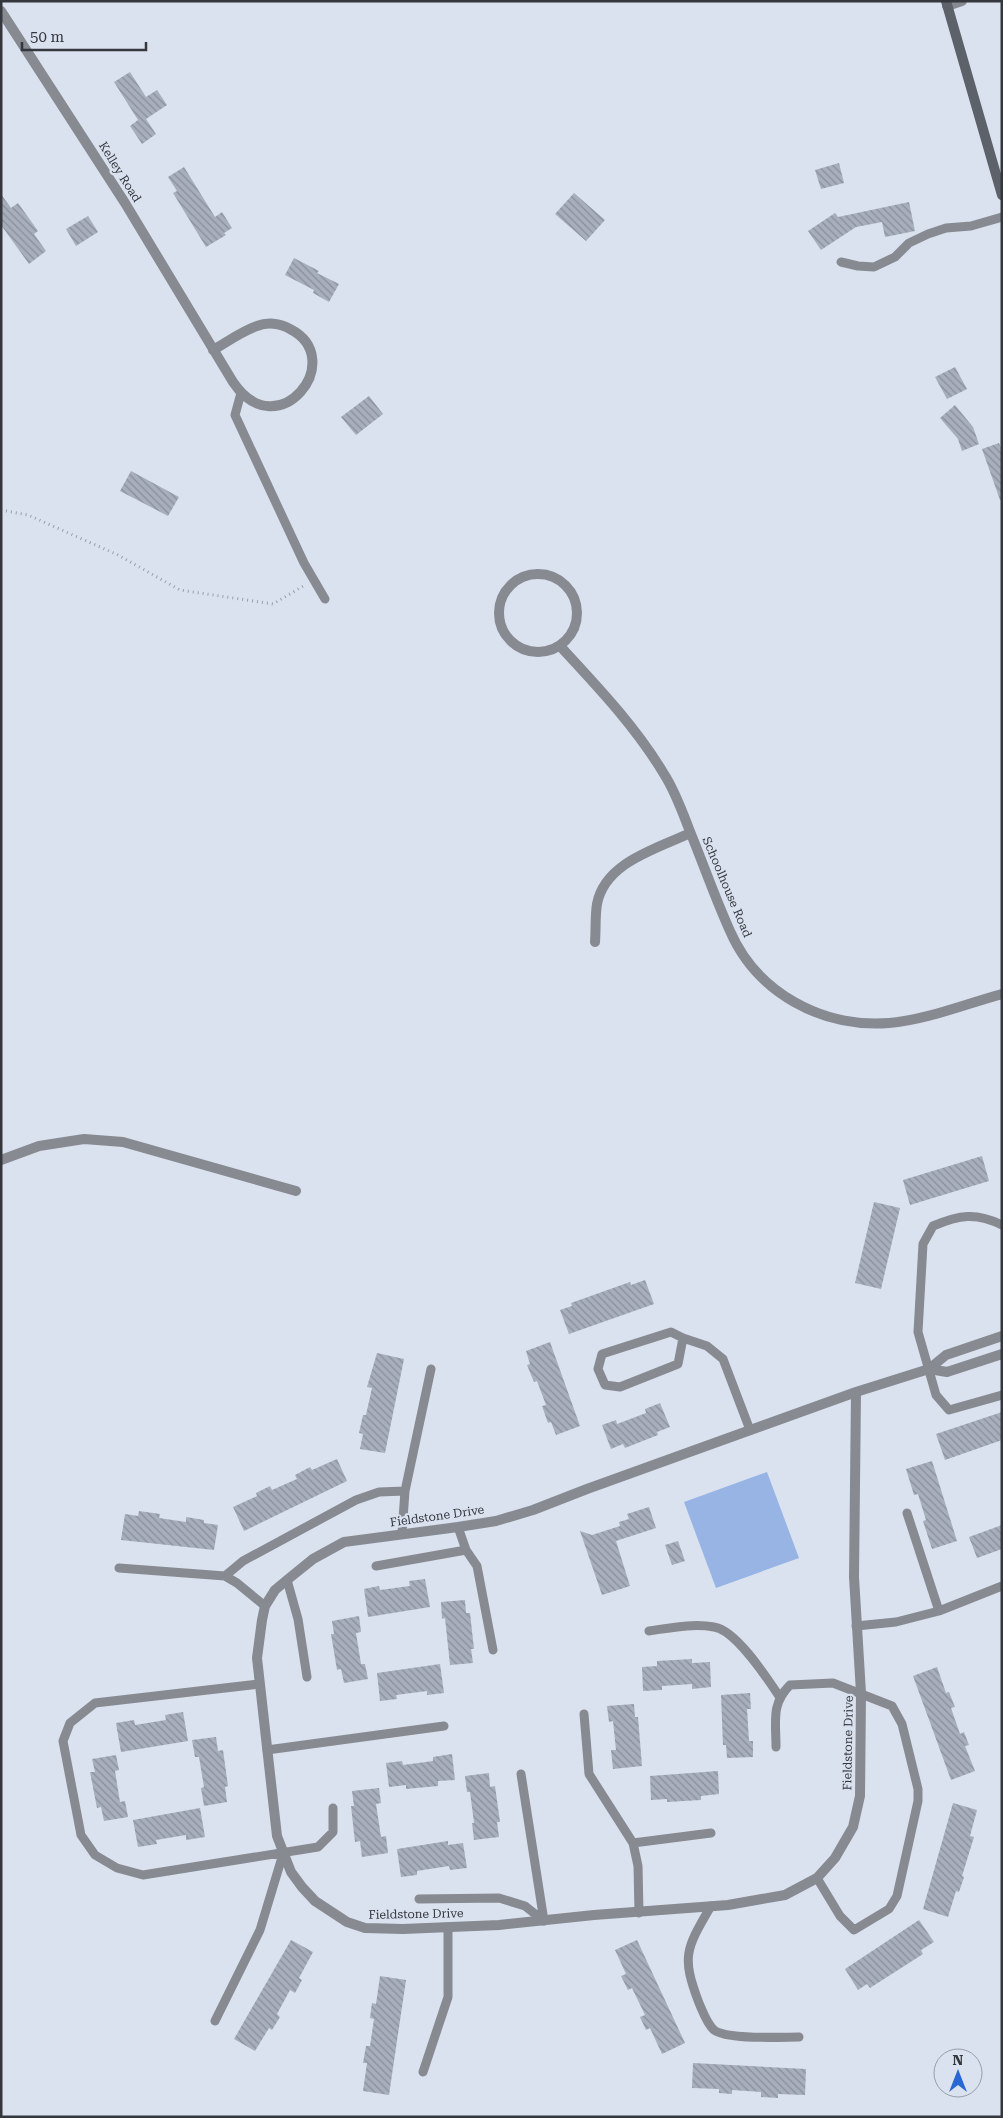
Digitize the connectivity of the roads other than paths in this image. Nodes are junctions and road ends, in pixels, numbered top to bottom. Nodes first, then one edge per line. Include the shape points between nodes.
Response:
1 (962, 1) edge
2 (946, 4) edge
3 (1, 11) edge
4 (1002, 195) edge
5 (1002, 218) edge
6 (841, 262) dead end
7 (213, 350) junction
8 (240, 393) junction
9 (325, 599) dead end
10 (560, 646) junction
11 (690, 833) junction
12 (595, 942) dead end
13 (1002, 994) edge
14 (1, 1160) edge
15 (296, 1191) dead end
16 (1002, 1225) edge
17 (1002, 1336) edge
18 (683, 1338) junction
19 (1002, 1354) edge
20 (431, 1369) dead end
21 (929, 1369) junction
22 (856, 1392) junction
23 (1002, 1396) edge
24 (750, 1430) junction
25 (404, 1491) junction
26 (907, 1513) dead end
27 (458, 1527) junction
28 (402, 1534) junction
29 (466, 1550) junction
30 (376, 1566) dead end
31 (119, 1568) dead end
32 (225, 1576) junction
33 (287, 1580) junction
34 (1002, 1586) edge
35 (266, 1606) junction
36 (939, 1611) junction
37 (856, 1626) junction
38 (649, 1631) dead end
39 (493, 1650) dead end
40 (307, 1677) dead end
41 (259, 1684) junction
42 (861, 1693) junction
43 (780, 1696) junction
44 (584, 1714) dead end
45 (444, 1726) dead end
46 (776, 1747) dead end
47 (267, 1750) junction
48 (521, 1774) dead end
49 (333, 1808) dead end
50 (711, 1833) dead end
51 (633, 1843) junction
52 (283, 1854) junction
53 (817, 1878) junction
54 (419, 1899) dead end
55 (711, 1906) junction
56 (639, 1913) junction
57 (544, 1921) junction
58 (448, 1928) junction
59 (215, 2021) dead end
60 (799, 2037) dead end
61 (424, 2072) dead end

1 - 2 street
2 - 4 main road
3 - 7 street, Kelley Road via 125,203
5 - 6 lane via 928,234 874,267
7 - 8 street, Kelley Road
7 - 8 street, Kelley Road via 257,326 271,323 296,332 306,342 311,354 309,381 292,401 279,406 265,406
8 - 9 lane via 235,415 304,563
10 - 10 street via 536,652 523,650 512,643 504,633 499,609 509,586 532,574 545,574 568,588 576,605 575,625
10 - 11 street, Schoolhouse Road via 616,707 652,756 665,775
11 - 12 street via 621,866 605,881 597,904
11 - 13 street, Schoolhouse Road via 730,932 744,958 766,982 791,1001 824,1016 857,1024 890,1023
14 - 15 street via 39,1146 84,1140 123,1142
16 - 21 lane via 973,1215 933,1226 924,1244 918,1332
17 - 21 street, Fieldstone Drive via 946,1355
18 - 18 lane via 671,1332 602,1354 598,1369 605,1385 620,1387 678,1364
18 - 24 lane via 706,1346 723,1359
19 - 21 street, Fieldstone Drive via 947,1372
20 - 25 lane
21 - 22 street, Fieldstone Drive
21 - 23 lane via 936,1395 949,1410
22 - 24 street, Fieldstone Drive
22 - 37 street, Fieldstone Drive
24 - 27 street, Fieldstone Drive via 534,1510
25 - 28 lane
25 - 32 lane via 379,1492 356,1500 243,1561
26 - 36 lane
27 - 28 street, Fieldstone Drive
27 - 29 lane
28 - 33 street, Fieldstone Drive via 344,1542
29 - 30 lane
29 - 39 lane via 478,1566
31 - 32 lane
32 - 35 lane
33 - 35 street, Fieldstone Drive via 275,1590
33 - 40 lane via 298,1619
34 - 36 lane
35 - 41 street, Fieldstone Drive via 257,1658
36 - 37 lane via 896,1622
37 - 42 street, Fieldstone Drive
38 - 43 lane via 717,1627 734,1638
41 - 47 street, Fieldstone Drive
41 - 52 lane via 96,1703 70,1723 63,1741 81,1835 96,1855 117,1868 143,1875
42 - 43 lane via 833,1682 790,1685
42 - 53 street, Fieldstone Drive via 860,1796 853,1827 836,1858
42 - 53 lane via 892,1706 902,1724 918,1789 896,1896 889,1909 854,1930 840,1916
43 - 46 lane via 776,1712
44 - 51 lane via 589,1774
45 - 47 lane
47 - 52 street, Fieldstone Drive via 277,1836
48 - 57 lane
49 - 52 lane via 333,1832 318,1848
50 - 51 lane
51 - 56 lane via 638,1866
52 - 58 street, Fieldstone Drive via 291,1872 315,1902 347,1922 365,1928
52 - 59 lane via 260,1930
53 - 55 street, Fieldstone Drive via 785,1895
54 - 57 lane via 499,1898 525,1906
55 - 56 street, Fieldstone Drive
55 - 60 lane via 687,1955 689,1978 705,2016 715,2030 729,2036
56 - 57 street, Fieldstone Drive
57 - 58 street, Fieldstone Drive
58 - 61 lane via 448,1996

